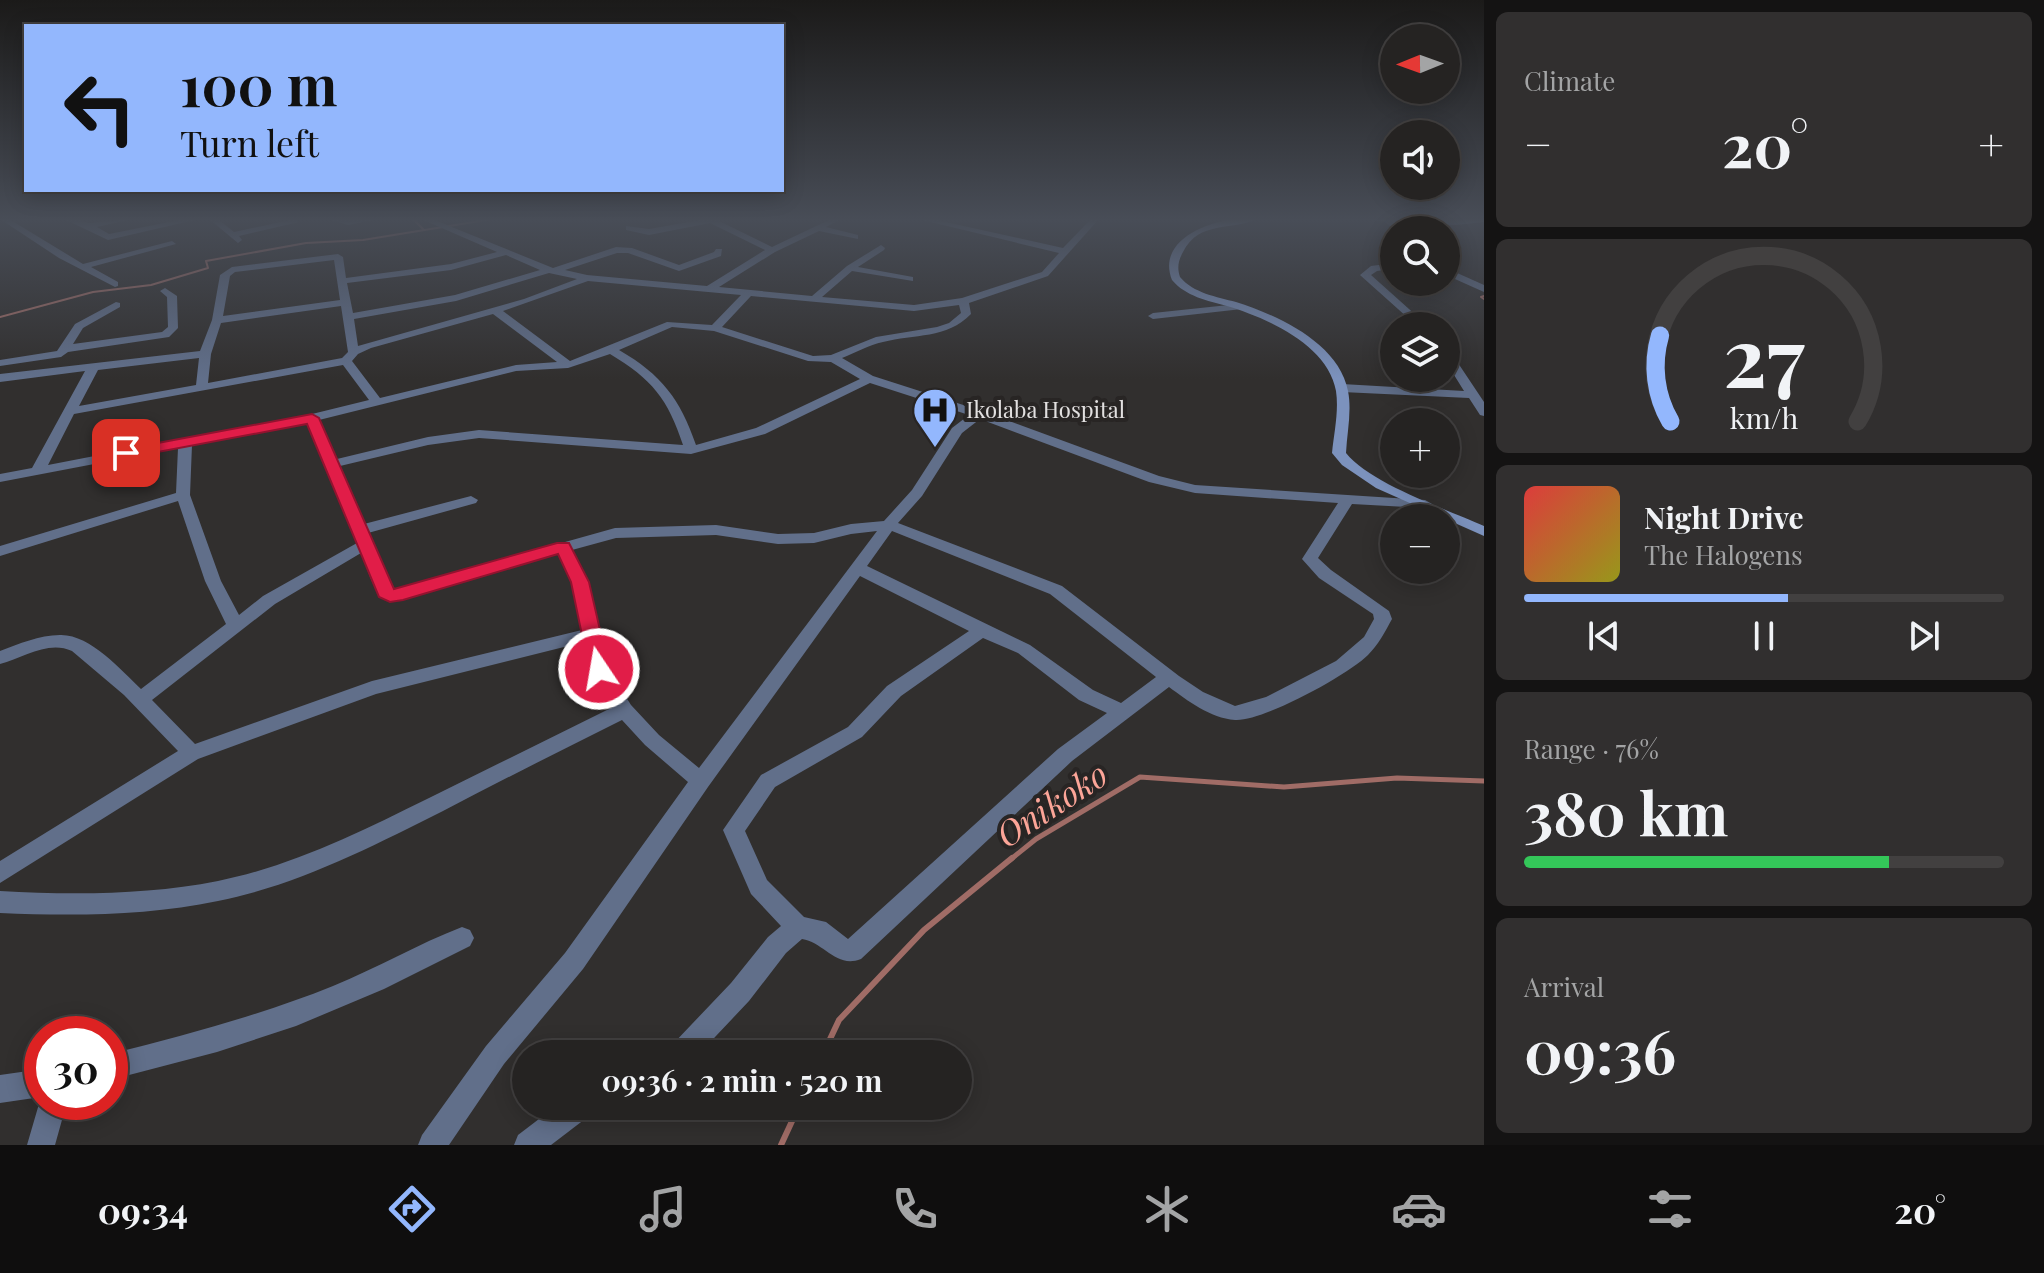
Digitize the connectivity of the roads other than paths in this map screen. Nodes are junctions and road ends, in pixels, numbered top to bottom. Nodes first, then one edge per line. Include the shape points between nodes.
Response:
1 (92, 272) edge
2 (229, 272) edge
3 (341, 272) edge
4 (409, 272) edge
5 (544, 272) edge
6 (563, 272) edge
7 (736, 272) edge
8 (845, 272) edge
9 (874, 272) edge
10 (1047, 272) edge
11 (1173, 272) edge
12 (1368, 272) edge
13 (587, 278) junction
14 (1460, 278) edge
15 (910, 279) dead end
16 (342, 281) junction
17 (115, 284) dead end
18 (1380, 288) edge
19 (709, 289) junction
20 (1484, 289) edge
21 (165, 291) dead end
22 (749, 292) junction
23 (1389, 296) edge
24 (816, 297) junction
25 (964, 301) junction
26 (344, 303) junction
27 (116, 305) dead end
28 (1238, 307) junction
29 (496, 311) junction
30 (1407, 312) edge
31 (1153, 316) dead end
32 (348, 317) junction
33 (217, 320) junction
34 (715, 328) junction
35 (611, 350) junction
36 (63, 352) junction
37 (205, 354) junction
38 (350, 356) junction
39 (833, 358) junction
40 (0, 363) edge
41 (568, 365) junction
42 (94, 366) junction
43 (55, 370) junction
44 (1460, 376) edge
45 (0, 378) edge
46 (869, 379) junction
47 (202, 388) junction
48 (1342, 388) junction
49 (1472, 395) junction
50 (377, 402) junction
51 (72, 411) junction
52 (1484, 412) edge
53 (978, 414) junction
54 (312, 418) junction
55 (185, 443) junction
56 (691, 450) junction
57 (333, 464) junction
58 (38, 470) junction
59 (0, 478) edge
60 (183, 495) junction
61 (471, 500) dead end
62 (1346, 501) junction
63 (1425, 504) joint
64 (1460, 520) edge
65 (889, 525) junction
66 (1484, 531) edge
67 (362, 538) junction
68 (563, 547) junction
69 (0, 551) edge
70 (857, 568) junction
71 (235, 624) junction
72 (982, 630) junction
73 (591, 634) junction
74 (0, 658) edge
75 (1169, 677) junction
76 (141, 699) junction
77 (624, 710) junction
78 (1122, 712) junction
79 (191, 753) junction
80 (701, 781) junction
81 (0, 873) edge
82 (0, 902) edge
83 (798, 927) junction
84 (462, 938) dead end
85 (694, 1040) edge
86 (128, 1062) edge
87 (24, 1086) edge
88 (0, 1089) edge
89 (48, 1120) edge
90 (561, 1120) edge
91 (41, 1145) edge
92 (432, 1145) edge
93 (528, 1145) edge

1 - 17 street
2 - 33 street
3 - 16 street
4 - 16 street
5 - 32 street via 456,298
6 - 13 street
7 - 19 street
8 - 24 street
9 - 15 street
10 - 25 street
11 - 28 main road via 1184,287
12 - 18 street via 1365,275
13 - 19 street
13 - 29 street
14 - 20 street
16 - 26 street
19 - 22 street
21 - 36 street via 172,296 173,328 165,335
22 - 24 street
22 - 34 street
23 - 30 street
24 - 25 street via 914,308
25 - 39 street via 966,314 953,325 880,339
26 - 32 street
26 - 33 street
27 - 36 street via 79,326
28 - 31 street
28 - 48 main road via 1314,348
29 - 38 street via 386,340
29 - 41 street
32 - 38 street
33 - 37 street
34 - 35 street via 671,324
34 - 39 street via 794,356
35 - 41 street
35 - 56 street via 643,368 674,402
36 - 40 street
36 - 43 street
37 - 42 street
37 - 47 street
38 - 47 street
38 - 50 street
39 - 46 street
41 - 50 street via 516,368
42 - 43 street
42 - 51 street
43 - 45 street
44 - 49 street
46 - 53 street
46 - 56 street via 752,436
47 - 51 street
48 - 49 street
48 - 63 main road via 1342,460
49 - 52 street
50 - 54 street
51 - 58 street
53 - 62 street via 1195,489
53 - 65 street via 957,431
54 - 55 street
54 - 57 street
55 - 58 street
55 - 60 street
56 - 57 street via 479,434
57 - 67 street
58 - 59 street
60 - 69 street
60 - 71 street via 213,581
61 - 67 street
62 - 63 street
62 - 75 street via 1310,559 1381,611 1383,619 1367,647 1312,683 1236,713 1197,699
64 - 66 main road
65 - 68 street via 790,539 716,530 644,531
65 - 70 street
65 - 75 street via 1056,590
67 - 68 street via 390,596
67 - 71 street
68 - 73 street via 580,582
70 - 72 street
70 - 80 street
71 - 76 street
72 - 78 street via 1024,649 1086,695
72 - 83 street via 894,691 855,732 768,781 734,830 759,887
73 - 77 street via 599,669
73 - 79 street via 372,688
74 - 76 street via 65,641
75 - 78 street
76 - 79 street
77 - 80 street
77 - 82 street via 364,840 254,881 151,900
78 - 83 street via 1065,755 852,951 818,930
79 - 81 street
80 - 92 street via 574,961 495,1055
83 - 85 street
84 - 86 street via 320,1004
87 - 88 street
89 - 91 street
90 - 93 street

